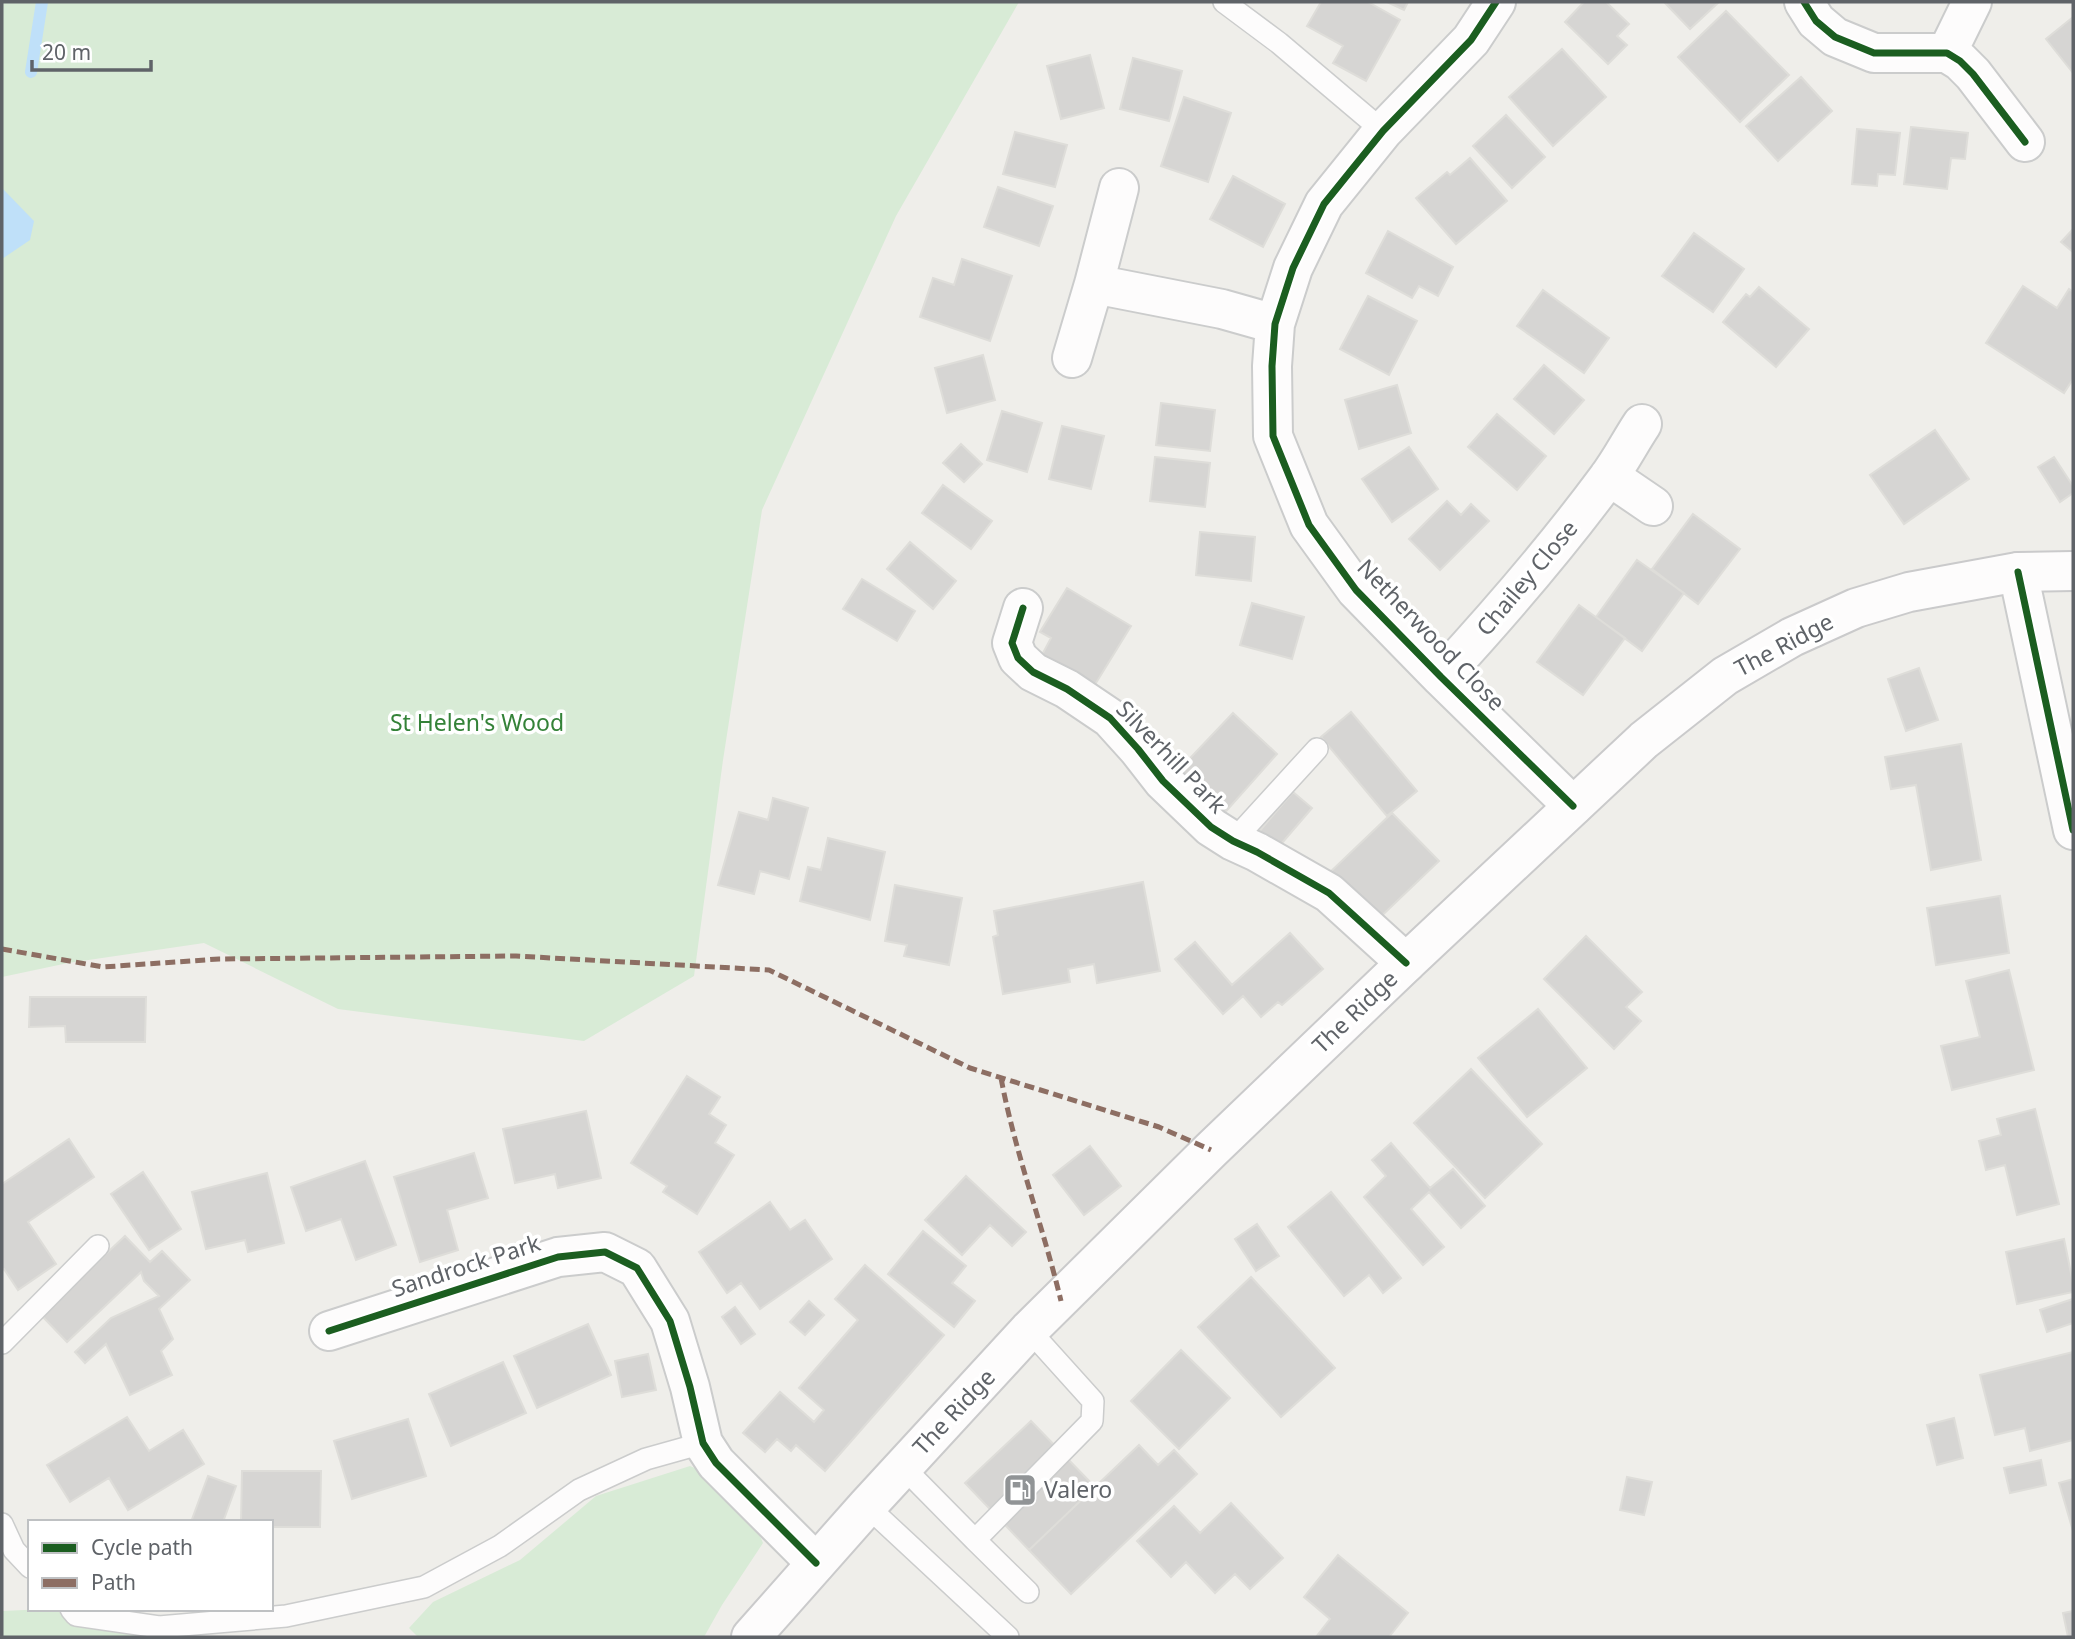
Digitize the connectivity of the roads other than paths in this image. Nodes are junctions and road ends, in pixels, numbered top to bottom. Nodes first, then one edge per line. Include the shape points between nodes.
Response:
1 (1224, 2) edge
2 (1496, 2) edge
3 (1804, 2) edge
4 (1972, 2) edge
5 (1947, 53) junction
6 (1383, 131) junction
7 (2025, 142) dead end
8 (1119, 188) dead end
9 (1094, 284) junction
10 (1275, 324) junction
11 (1072, 358) dead end
12 (1642, 424) dead end
13 (1609, 476) junction
14 (1653, 506) dead end
15 (2073, 571) edge
16 (2018, 572) junction
17 (1023, 608) dead end
18 (1441, 677) junction
19 (1317, 749) dead end
20 (1573, 806) junction
21 (2073, 830) edge
22 (1233, 841) junction
23 (1406, 963) junction
24 (98, 1247) dead end
25 (1029, 1330) junction
26 (329, 1331) dead end
27 (2, 1343) edge
28 (703, 1443) junction
29 (903, 1467) junction
30 (867, 1506) junction
31 (2, 1524) edge
32 (975, 1540) junction
33 (816, 1563) junction
34 (28, 1565) edge
35 (1028, 1592) dead end
36 (73, 1611) edge
37 (751, 1637) edge
38 (1008, 1637) edge

1 - 6 lane
2 - 6 street, Netherwood Close via 1471,40
3 - 5 street via 1816,21 1835,37 1874,53
4 - 5 street
5 - 7 street via 1973,74
6 - 10 street, Netherwood Close via 1324,204 1293,268
8 - 9 street
9 - 10 street
9 - 11 street
10 - 18 street, Netherwood Close via 1273,436 1309,525 1356,590
12 - 13 street, Chailey Close
13 - 14 street
13 - 18 street, Chailey Close
15 - 16 street, The Ridge
16 - 20 street, The Ridge via 1909,592 1856,608 1792,637 1726,676 1644,740
16 - 21 street
17 - 22 street, Silverhill Park via 1012,643 1018,658 1032,672 1110,718 1191,810
18 - 20 street, Netherwood Close
19 - 22 lane
20 - 23 street, The Ridge
22 - 23 street, Silverhill Park via 1329,893
23 - 25 street, The Ridge
24 - 27 lane
25 - 29 street, The Ridge
25 - 32 lane via 1093,1401 1098,1427
26 - 28 street, Sandrock Park via 558,1257 605,1252 636,1268 670,1321
28 - 33 street, Sandrock Park via 716,1463
28 - 36 lane via 646,1459 579,1490 500,1546 424,1587 286,1616 159,1627
29 - 30 street, The Ridge
29 - 32 lane
30 - 33 street, The Ridge
30 - 38 lane
31 - 34 lane via 13,1550
32 - 35 lane
33 - 37 street, The Ridge

